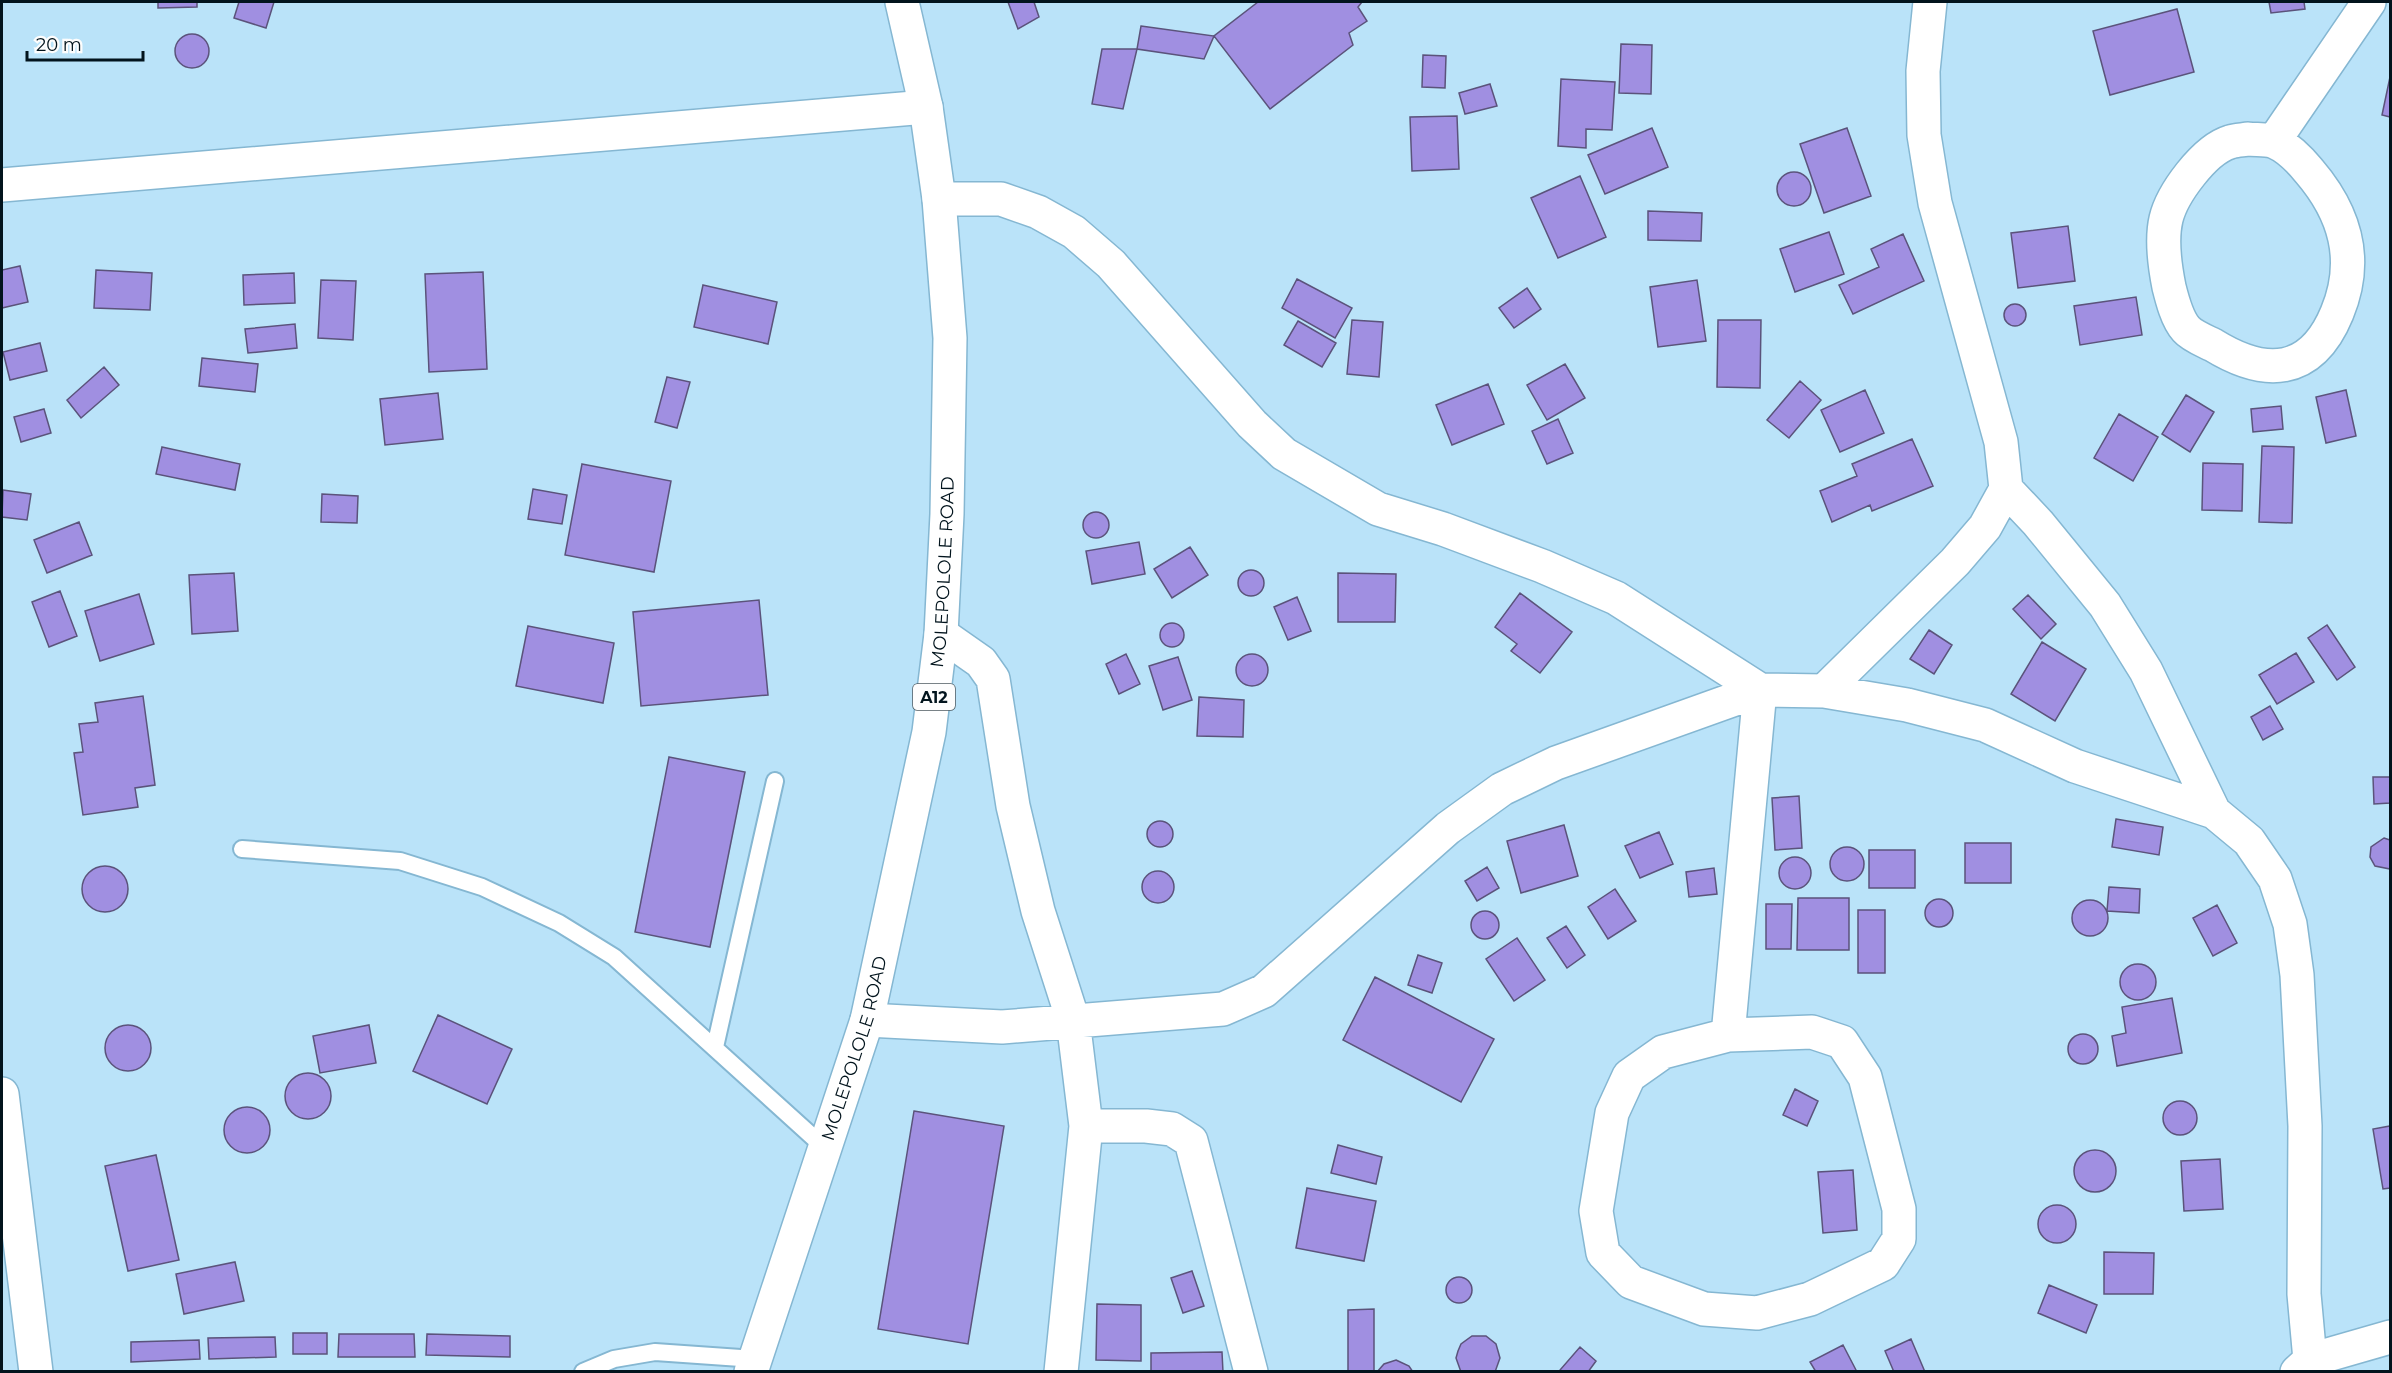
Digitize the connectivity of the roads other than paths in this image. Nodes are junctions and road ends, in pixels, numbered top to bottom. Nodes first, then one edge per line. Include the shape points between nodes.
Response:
1 (902, 2) edge
2 (1930, 2) edge
3 (2369, 2) edge
4 (926, 107) junction
5 (2274, 141) junction
6 (2, 185) edge
7 (939, 199) junction
8 (2006, 489) junction
9 (941, 634) junction
10 (1760, 690) junction
11 (1824, 691) junction
12 (775, 781) dead end
13 (2214, 812) junction
14 (242, 849) dead end
15 (867, 1020) junction
16 (1073, 1020) junction
17 (1728, 1035) junction
18 (715, 1047) junction
19 (2, 1094) edge
20 (1086, 1126) junction
21 (825, 1148) junction
22 (2391, 1337) edge
23 (753, 1365) edge
24 (2303, 1366) edge
25 (36, 1371) edge
26 (583, 1371) edge
27 (1061, 1371) edge
28 (1251, 1371) edge

1 - 4 street, MOLEPOLOLE ROAD / A12
2 - 8 street via 1923,71 1924,135 1935,203 2001,442
3 - 5 street
4 - 6 street
4 - 7 street, MOLEPOLOLE ROAD / A12
5 - 5 street via 2228,142 2177,190 2165,221 2165,266 2172,299 2186,329 2237,360 2263,368 2288,364 2311,352 2329,333 2340,305 2347,269 2345,232 2326,192 2298,158
7 - 9 street, MOLEPOLOLE ROAD / A12 via 950,338
7 - 10 street via 1001,199 1038,212 1074,232 1111,264 1252,424 1284,454 1322,478 1378,509 1443,529 1616,598
8 - 11 street via 1985,527 1956,562
8 - 13 street via 2106,605 2146,671
9 - 15 street, MOLEPOLOLE ROAD / A12 via 929,732 908,842
9 - 16 street via 981,662 993,679 1013,807 1038,911
10 - 11 street
10 - 16 street via 1556,763 1502,789 1448,828 1264,990 1223,1009
10 - 17 street
11 - 13 street via 1907,705 1984,725 2075,766
12 - 18 lane
13 - 24 street via 2249,841 2275,879 2290,924 2297,975 2305,1126
14 - 18 lane via 400,861 482,887 559,923 614,957
15 - 16 street via 1002,1027
15 - 21 street, MOLEPOLOLE ROAD / A12
16 - 20 street
17 - 17 street via 1812,1032 1842,1042 1865,1077 1899,1209 1899,1239 1883,1264 1810,1299 1757,1313 1704,1309 1631,1282 1603,1253 1596,1212 1612,1113 1629,1076 1663,1052
18 - 21 lane
19 - 25 street
20 - 27 street
20 - 28 street via 1146,1125 1172,1129 1191,1141
21 - 23 street, MOLEPOLOLE ROAD / A12
22 - 24 street
23 - 26 lane via 655,1352 614,1359

